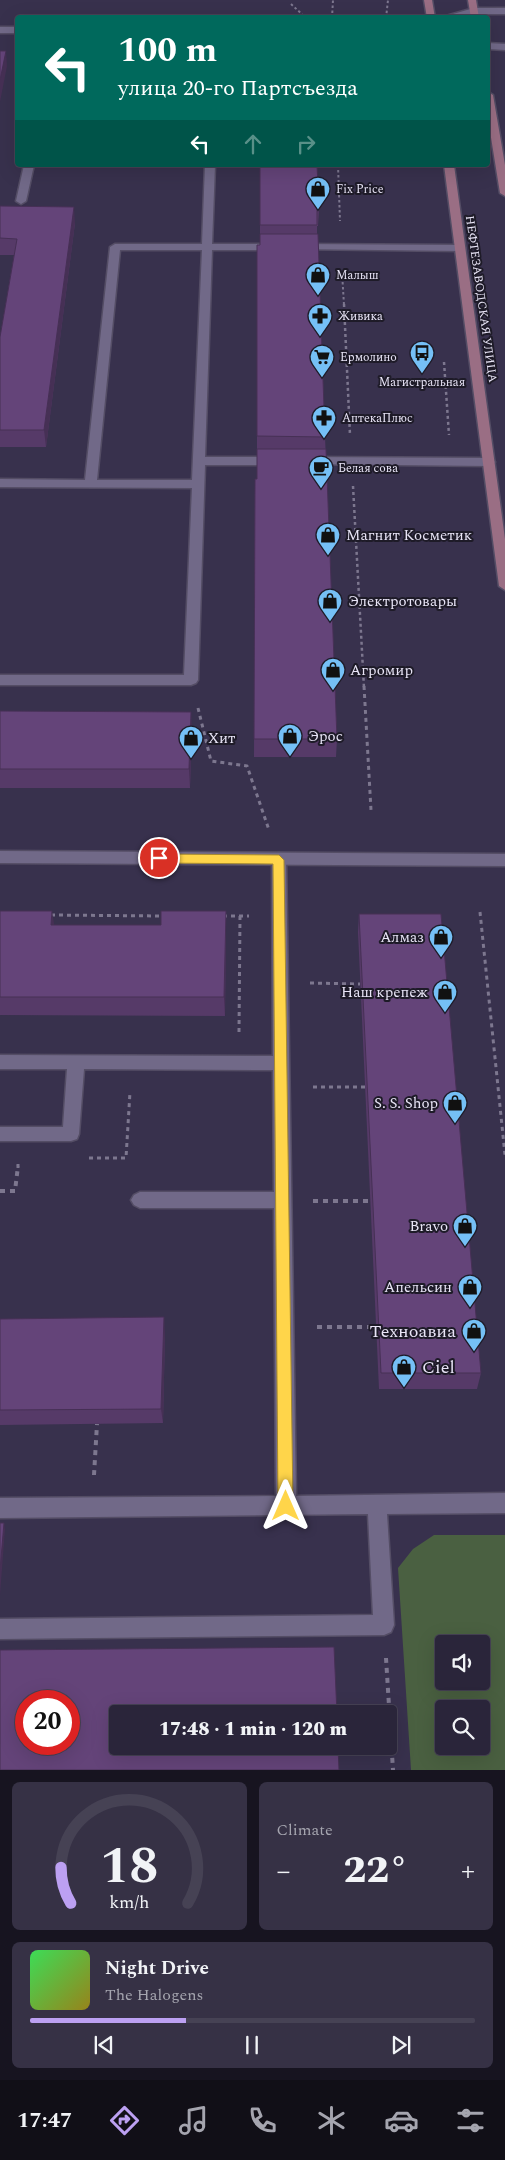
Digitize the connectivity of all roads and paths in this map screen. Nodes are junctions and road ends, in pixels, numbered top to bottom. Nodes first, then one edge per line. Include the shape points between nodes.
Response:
1 (333, 0) edge
2 (388, 0) edge
3 (428, 0) edge
4 (472, 0) edge
5 (292, 4) dead end
6 (505, 11) edge
7 (474, 14) edge
8 (303, 15) edge
9 (332, 15) edge
10 (386, 15) edge
11 (430, 15) edge
12 (0, 30) edge
13 (15, 30) edge
14 (490, 46) edge
15 (505, 47) edge
16 (490, 107) edge
17 (28, 167) edge
18 (210, 167) edge
19 (450, 167) edge
20 (505, 194) edge
21 (21, 201) dead end
22 (207, 247) junction
23 (460, 248) junction
24 (199, 461) junction
25 (489, 462) junction
26 (0, 483) edge
27 (91, 484) junction
28 (198, 484) junction
29 (505, 586) edge
30 (0, 680) edge
31 (191, 680) junction
32 (0, 857) edge
33 (279, 860) junction
34 (505, 860) edge
35 (480, 912) dead end
36 (50, 915) edge
37 (170, 916) edge
38 (220, 916) edge
39 (240, 916) junction
40 (280, 916) junction
41 (280, 983) junction
42 (360, 984) edge
43 (239, 1039) dead end
44 (0, 1062) edge
45 (76, 1062) junction
46 (281, 1063) junction
47 (281, 1087) junction
48 (365, 1087) edge
49 (0, 1134) edge
50 (505, 1156) edge
51 (140, 1200) dead end
52 (283, 1200) junction
53 (370, 1201) edge
54 (284, 1326) junction
55 (376, 1327) edge
56 (97, 1424) edge
57 (505, 1503) edge
58 (377, 1505) junction
59 (286, 1506) junction
60 (93, 1507) junction
61 (0, 1508) edge
62 (384, 1625) junction
63 (0, 1630) edge
64 (393, 1770) edge

1 - 9 path
2 - 10 path
3 - 11 main road
4 - 7 main road
5 - 8 path
6 - 7 street
12 - 13 street
14 - 15 street
16 - 20 main road
17 - 21 street
18 - 22 street
19 - 23 main road, НЕФТЕЗАВОДСКАЯ УЛИЦА
22 - 23 street
22 - 24 street
22 - 27 street via 115,247
23 - 25 main road, НЕФТЕЗАВОДСКАЯ УЛИЦА
24 - 25 street
24 - 28 street
25 - 29 main road, НЕФТЕЗАВОДСКАЯ УЛИЦА
26 - 27 street
27 - 28 street
28 - 31 street
30 - 31 street
31 - 33 path via 211,761 247,766
32 - 33 street
33 - 34 street
33 - 40 street
35 - 50 path
36 - 37 path
38 - 39 path
39 - 40 path
39 - 43 path
40 - 41 street
41 - 42 path
41 - 46 street
44 - 45 street
45 - 46 street
45 - 49 street via 70,1134
46 - 47 street
47 - 48 path
47 - 52 street
51 - 52 street
52 - 53 path
52 - 54 street
54 - 55 path
54 - 59 street
56 - 60 path
57 - 58 street
58 - 59 street
58 - 62 street
59 - 60 street
60 - 61 street
62 - 63 street
62 - 64 path

